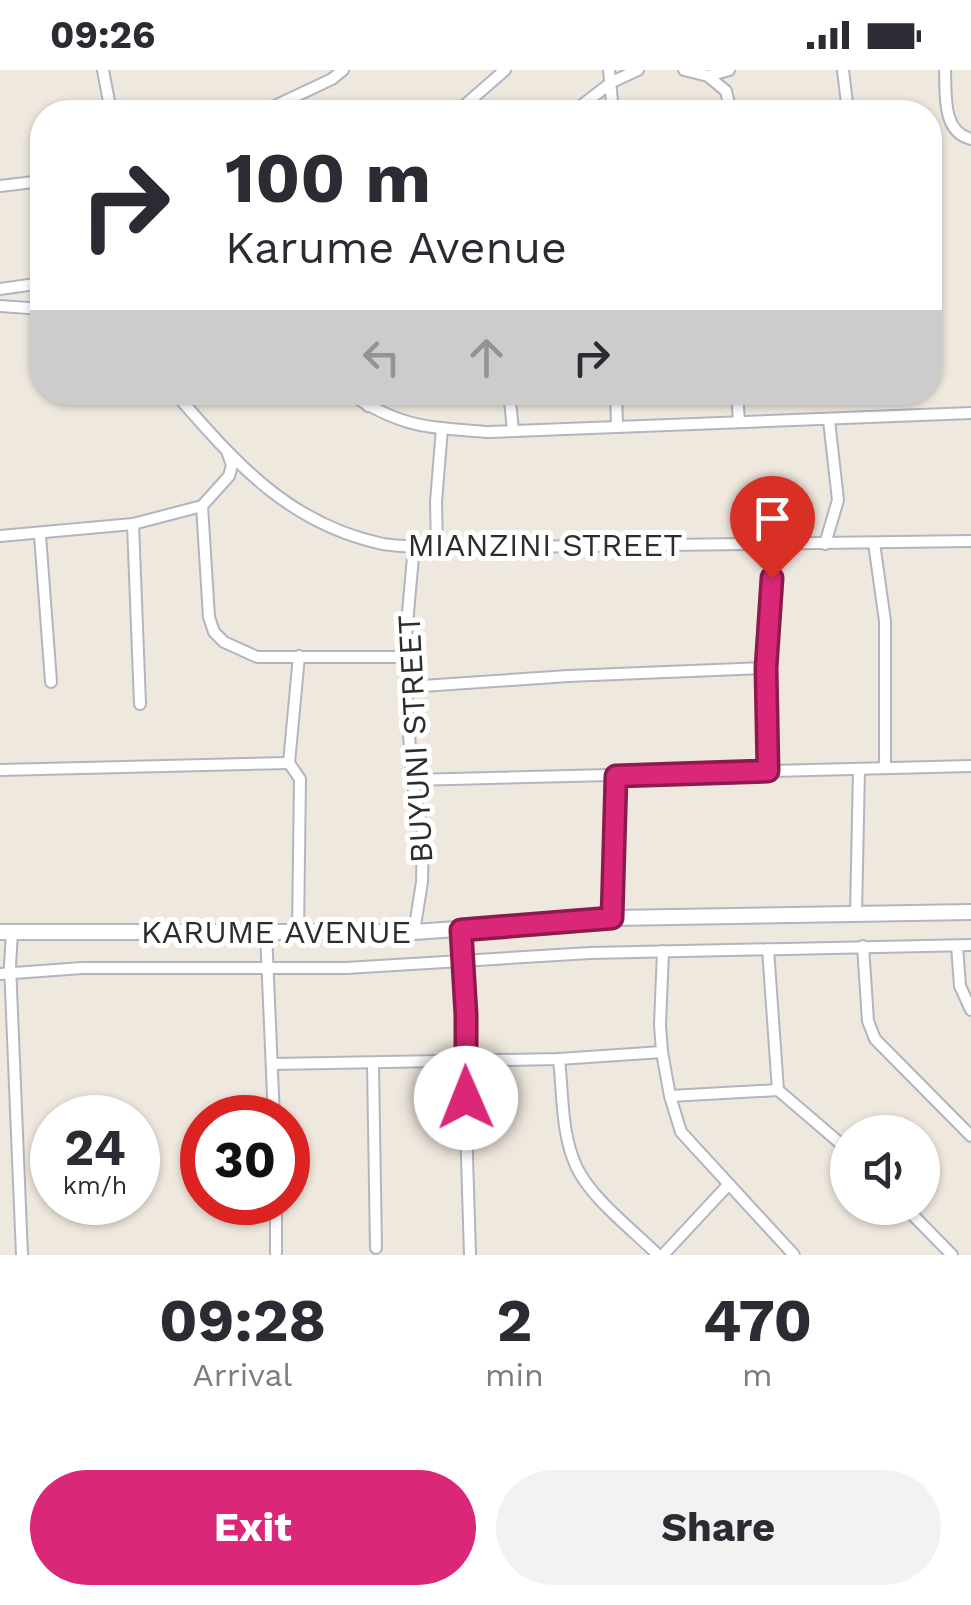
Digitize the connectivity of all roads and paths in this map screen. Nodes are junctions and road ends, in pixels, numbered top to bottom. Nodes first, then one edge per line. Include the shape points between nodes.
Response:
1 (103, 70) edge
2 (342, 70) edge
3 (505, 70) edge
4 (609, 70) edge
5 (638, 70) edge
6 (684, 70) edge
7 (729, 70) edge
8 (843, 70) edge
9 (945, 70) edge
10 (708, 76) junction
11 (612, 82) junction
12 (109, 100) edge
13 (287, 100) edge
14 (471, 100) edge
15 (588, 100) edge
16 (613, 100) edge
17 (730, 100) edge
18 (847, 100) edge
19 (971, 138) edge
20 (30, 182) edge
21 (0, 186) edge
22 (30, 285) edge
23 (0, 289) edge
24 (0, 306) edge
25 (30, 308) edge
26 (185, 405) edge
27 (510, 405) edge
28 (616, 405) edge
29 (737, 405) edge
30 (368, 406) edge
31 (971, 413) edge
32 (829, 420) junction
33 (738, 422) junction
34 (616, 425) junction
35 (442, 428) junction
36 (513, 430) junction
37 (228, 454) junction
38 (202, 506) junction
39 (132, 524) junction
40 (40, 534) junction
41 (0, 536) edge
42 (971, 541) edge
43 (874, 543) junction
44 (825, 544) junction
45 (776, 545) junction
46 (414, 546) junction
47 (437, 548) junction
48 (299, 656) junction
49 (404, 656) junction
50 (766, 668) junction
51 (51, 682) dead end
52 (408, 687) junction
53 (140, 704) dead end
54 (288, 763) junction
55 (971, 766) edge
56 (859, 768) junction
57 (885, 768) junction
58 (0, 770) edge
59 (768, 771) junction
60 (616, 776) junction
61 (412, 780) junction
62 (971, 912) edge
63 (856, 914) junction
64 (612, 918) junction
65 (298, 931) junction
66 (414, 932) junction
67 (461, 935) junction
68 (266, 936) junction
69 (7, 937) edge
70 (971, 945) edge
71 (863, 946) junction
72 (958, 946) junction
73 (768, 949) junction
74 (663, 951) junction
75 (462, 958) junction
76 (266, 969) junction
77 (7, 971) edge
78 (971, 1010) edge
79 (662, 1052) junction
80 (464, 1058) junction
81 (559, 1058) junction
82 (273, 1064) junction
83 (372, 1064) junction
84 (778, 1090) junction
85 (274, 1095) edge
86 (670, 1096) junction
87 (830, 1135) edge
88 (971, 1136) edge
89 (729, 1184) junction
90 (276, 1225) edge
91 (923, 1225) edge
92 (376, 1248) dead end
93 (276, 1254) edge
94 (22, 1255) edge
95 (470, 1255) edge
96 (660, 1255) edge
97 (794, 1255) edge
98 (952, 1255) edge

1 - 12 street
2 - 13 street
3 - 14 street
4 - 11 street
5 - 11 street
6 - 10 street
7 - 10 street
8 - 18 street
9 - 19 street via 950,127
10 - 17 street
11 - 15 street
11 - 16 street
20 - 21 street
22 - 23 street
24 - 25 street
26 - 37 street, MIANZINI STREET
27 - 36 street
28 - 34 street
29 - 33 street
30 - 35 street via 417,426
31 - 32 street
32 - 33 street
32 - 44 street via 838,500
33 - 34 street
34 - 36 street
35 - 36 street
35 - 47 street
37 - 38 street via 229,476
37 - 46 street, MIANZINI STREET via 266,490 327,528
38 - 39 street
38 - 48 street via 214,632 257,657
39 - 40 street
39 - 53 street
40 - 41 street
40 - 51 street
42 - 43 street, MIANZINI STREET
43 - 44 street, MIANZINI STREET
43 - 57 street via 885,621
44 - 45 street, MIANZINI STREET
45 - 47 street, MIANZINI STREET
45 - 50 street
46 - 47 street, MIANZINI STREET
46 - 49 street, BUYUNI STREET
48 - 49 street
48 - 54 street
49 - 52 street, BUYUNI STREET
50 - 52 street
50 - 59 street
52 - 61 street, BUYUNI STREET
54 - 58 street
54 - 65 street via 300,779
55 - 57 street
56 - 57 street
56 - 59 street
56 - 63 street
59 - 60 street
60 - 61 street
60 - 64 street
61 - 66 street, BUYUNI STREET via 423,834
62 - 63 main road, KARUME AVENUE
63 - 64 main road, KARUME AVENUE
64 - 67 main road, KARUME AVENUE
65 - 66 main road, KARUME AVENUE
65 - 68 main road, KARUME AVENUE
66 - 67 main road, KARUME AVENUE
67 - 75 street
68 - 69 main road, KARUME AVENUE
68 - 76 street
69 - 77 street
70 - 72 street
71 - 72 street
71 - 73 street
71 - 88 street via 875,1039
72 - 78 street via 960,986
73 - 74 street
73 - 84 street
74 - 75 street
74 - 79 street
75 - 76 street
75 - 80 street
76 - 77 street
76 - 82 street
77 - 94 street
79 - 81 street
79 - 86 street
80 - 81 street
80 - 83 street
80 - 95 street
81 - 96 street via 577,1168
82 - 83 street
82 - 85 street
83 - 92 street
84 - 86 street
84 - 87 street
86 - 89 street via 682,1132
89 - 96 street
89 - 97 street
90 - 93 street
91 - 98 street

